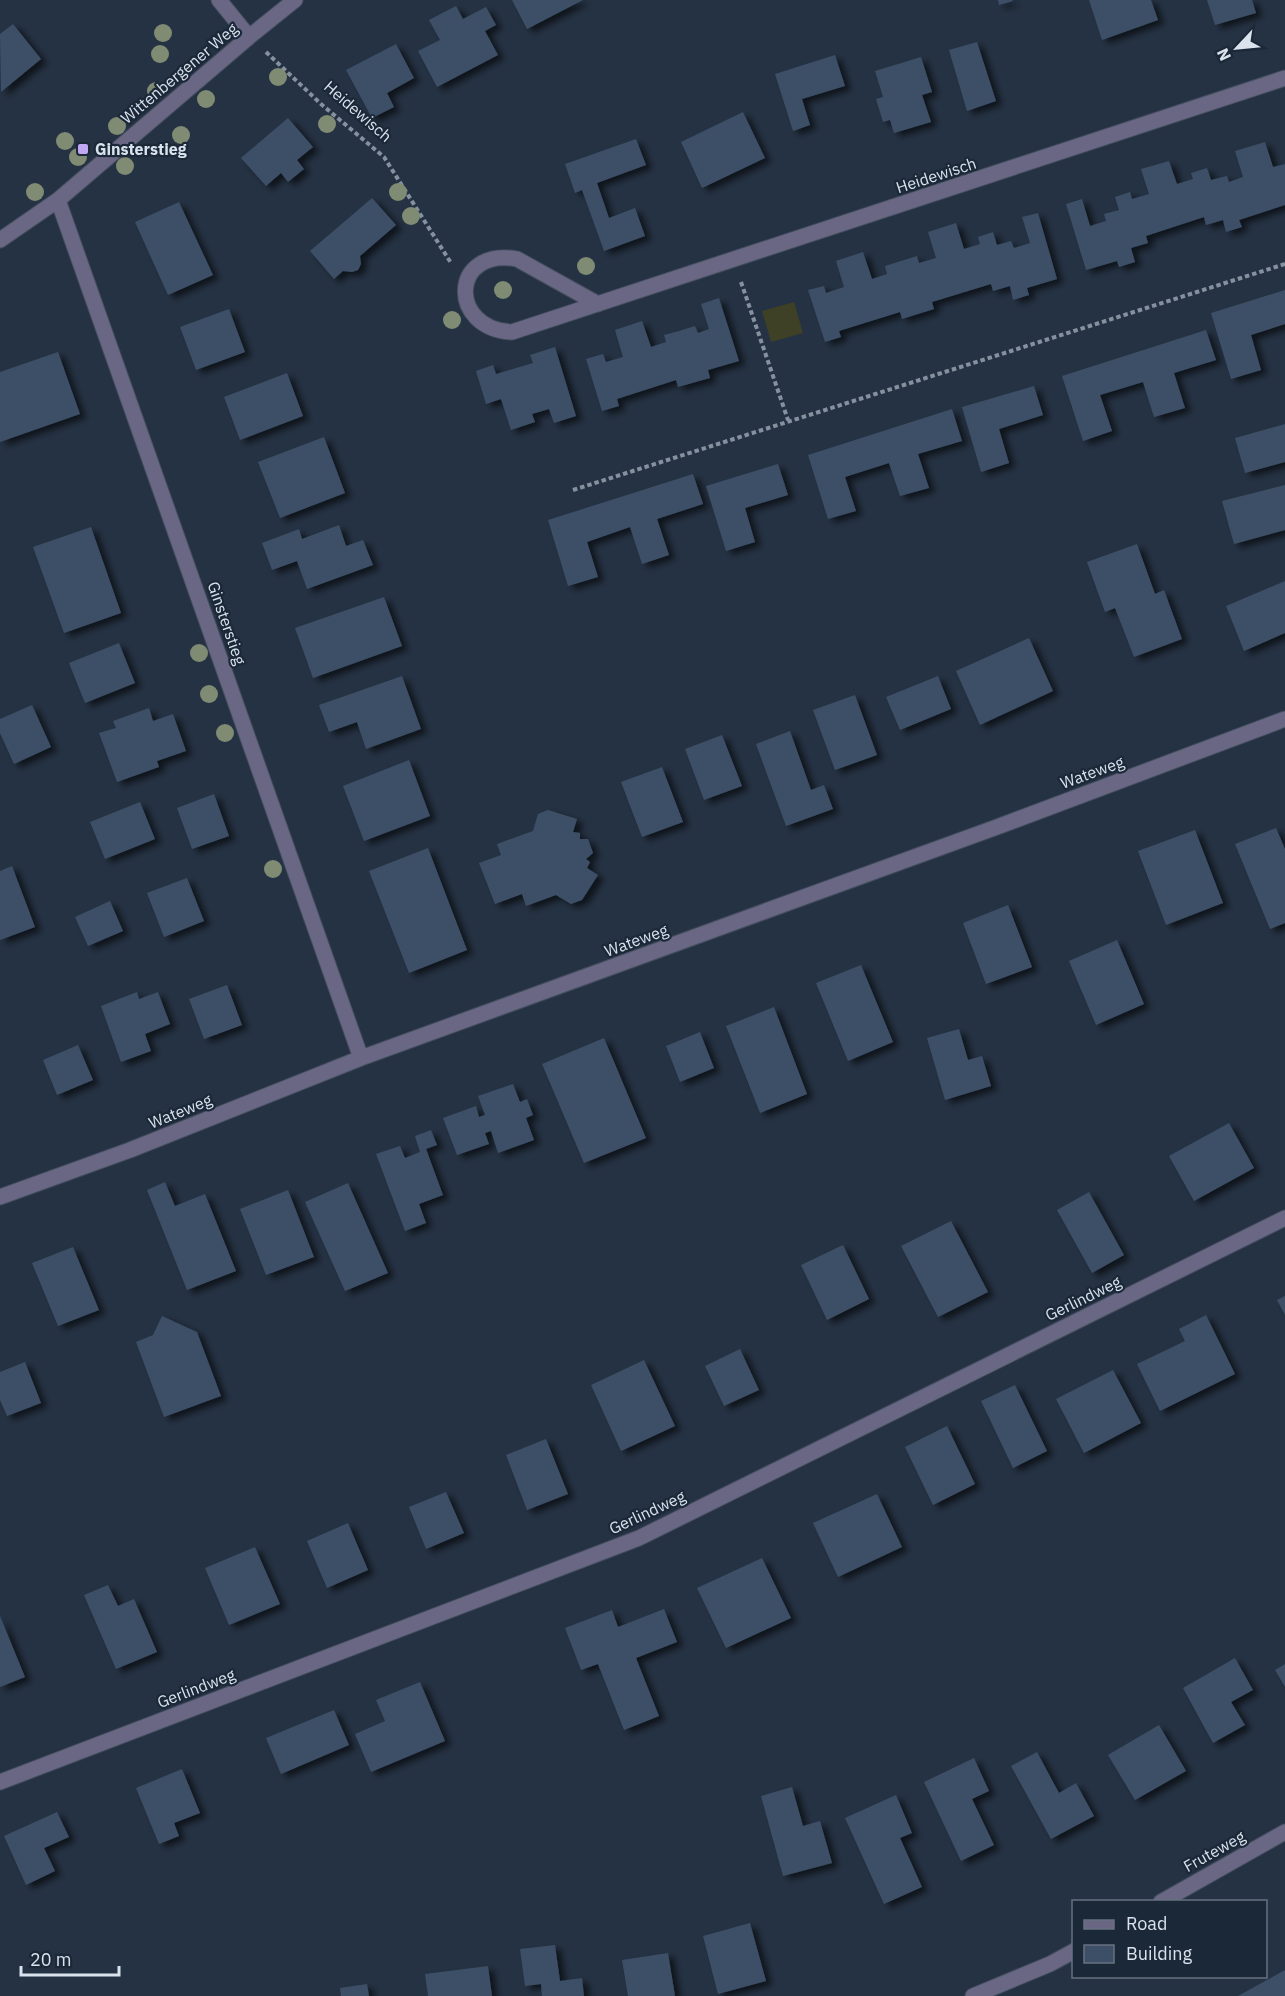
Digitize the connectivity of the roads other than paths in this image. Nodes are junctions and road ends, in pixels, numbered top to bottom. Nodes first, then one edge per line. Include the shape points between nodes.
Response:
1 (219, 0) edge
2 (295, 0) edge
3 (249, 37) junction
4 (1285, 78) edge
5 (58, 200) junction
6 (0, 240) edge
7 (598, 304) junction
8 (1285, 719) edge
9 (361, 1058) junction
10 (0, 1197) edge
11 (1285, 1218) edge
12 (0, 1782) edge
13 (1285, 1832) edge
14 (1165, 1900) edge
15 (1072, 1952) edge
16 (973, 1996) edge

1 - 3 street
2 - 3 street, Wittenbergener Weg
3 - 5 street, Wittenbergener Weg
4 - 7 street, Heidewisch
5 - 6 street, Wittenbergener Weg
5 - 9 street, Ginsterstieg
7 - 7 street, Heidewisch via 512,332 499,331 477,320 466,298 466,286 482,262 505,257 517,259
8 - 9 street, Wateweg
9 - 10 street, Wateweg
11 - 12 street, Gerlindweg via 639,1538
13 - 14 street, Fruteweg
15 - 16 street

